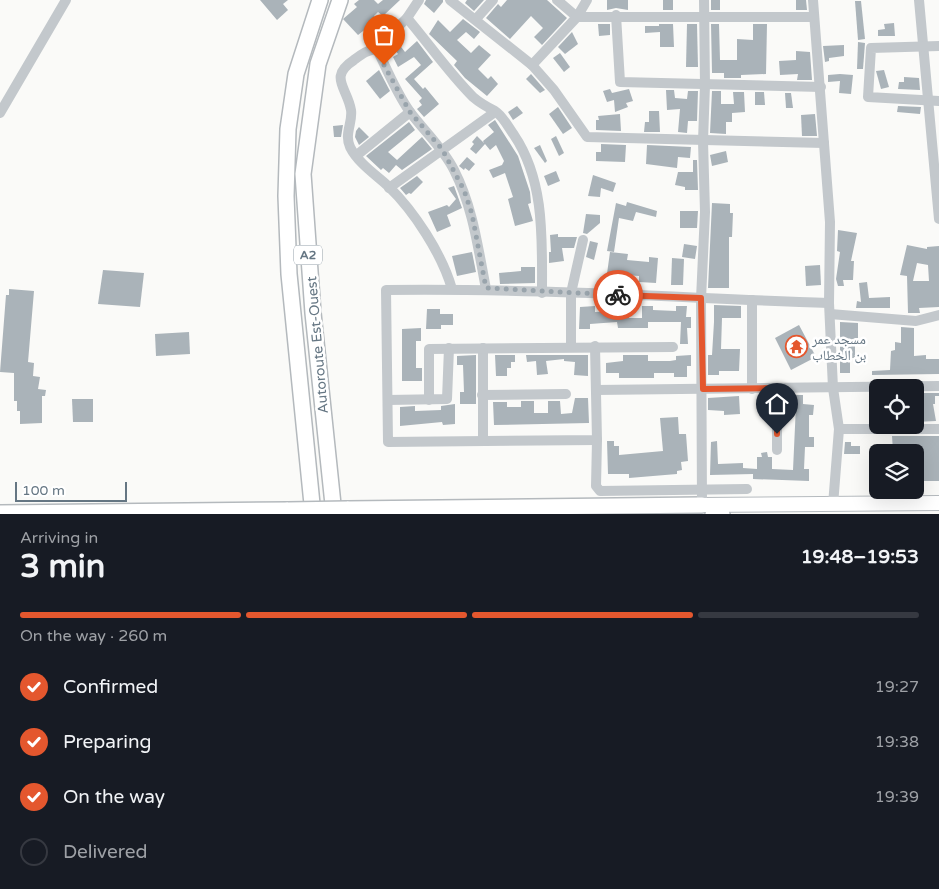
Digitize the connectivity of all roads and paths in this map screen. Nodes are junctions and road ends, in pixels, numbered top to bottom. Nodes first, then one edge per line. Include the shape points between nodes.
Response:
1 (66, 0) edge
2 (320, 0) edge
3 (340, 0) edge
4 (419, 0) edge
5 (450, 0) edge
6 (493, 0) edge
7 (557, 0) edge
8 (587, 0) edge
9 (704, 0) edge
10 (813, 0) edge
11 (919, 0) edge
12 (616, 15) junction
13 (577, 17) junction
14 (704, 17) junction
15 (814, 17) junction
16 (407, 18) junction
17 (476, 19) junction
18 (939, 46) edge
19 (923, 48) junction
20 (377, 49) junction
21 (532, 65) junction
22 (705, 85) junction
23 (821, 87) junction
24 (934, 101) edge
25 (410, 112) junction
26 (495, 112) junction
27 (0, 113) edge
28 (702, 141) junction
29 (824, 143) junction
30 (442, 149) junction
31 (357, 155) junction
32 (936, 155) edge
33 (389, 188) junction
34 (938, 205) edge
35 (939, 219) edge
36 (583, 240) dead end
37 (486, 288) junction
38 (452, 289) junction
39 (571, 292) junction
40 (542, 293) junction
41 (701, 298) junction
42 (752, 300) junction
43 (829, 303) junction
44 (830, 314) junction
45 (939, 315) edge
46 (595, 346) junction
47 (570, 347) junction
48 (673, 347) dead end
49 (449, 348) junction
50 (482, 348) junction
51 (939, 386) edge
52 (777, 388) junction
53 (834, 388) junction
54 (703, 389) junction
55 (752, 389) junction
56 (596, 390) junction
57 (566, 394) dead end
58 (482, 395) junction
59 (388, 400) junction
60 (429, 400) junction
61 (839, 429) junction
62 (939, 429) edge
63 (597, 440) junction
64 (483, 441) junction
65 (777, 450) dead end
66 (747, 489) dead end
67 (706, 503) edge
68 (934, 508) edge
69 (833, 511) edge
70 (341, 512) edge
71 (0, 513) edge
72 (313, 514) edge
73 (722, 514) edge

1 - 27 street
2 - 72 highway, Autoroute Est-Ouest / A2 via 296,74 288,129 286,196 289,274
3 - 70 highway, Autoroute Est-Ouest / A2 via 318,64 303,174 312,313
4 - 16 street
5 - 17 street
6 - 17 street
7 - 13 street
8 - 13 street
9 - 14 street
10 - 15 street
11 - 19 street
12 - 13 street
12 - 14 street
12 - 22 street via 620,82
13 - 21 street
14 - 15 street
14 - 22 street
15 - 23 street
16 - 20 street
16 - 26 street via 473,96
17 - 21 street
18 - 19 street
19 - 24 street
19 - 24 street via 871,48 868,97
20 - 25 street
20 - 31 street via 368,50 340,72 351,110 347,134 350,147
21 - 28 street via 587,137
22 - 23 street
22 - 28 street
23 - 29 street
24 - 32 street
25 - 30 street
25 - 31 street
26 - 30 street
26 - 40 street via 524,152 534,180 541,213
28 - 29 street
28 - 41 street via 705,212
29 - 43 street via 830,222
30 - 33 street
30 - 37 street via 464,190 472,214
31 - 33 street
32 - 34 street
33 - 38 street via 432,242
34 - 35 street
36 - 39 street
37 - 38 street
37 - 40 street
38 - 59 street via 386,290
39 - 40 street
39 - 41 street
39 - 47 street
41 - 42 street
41 - 54 street
42 - 43 street
42 - 55 street
43 - 44 street
44 - 45 street via 916,321
44 - 53 street
46 - 47 street
46 - 48 street
46 - 56 street
47 - 50 street
49 - 50 street
49 - 60 street via 430,349
49 - 60 street via 448,399
50 - 58 street
51 - 53 street
52 - 53 street
52 - 55 street
52 - 65 street
53 - 61 street
54 - 55 street
54 - 56 street
54 - 67 street
56 - 63 street
57 - 58 street
58 - 64 street
59 - 60 street
59 - 64 street via 388,442
61 - 62 street
61 - 69 street
63 - 64 street
63 - 67 street via 596,486 600,491
66 - 67 street
67 - 69 main road
67 - 70 highway
67 - 73 highway
68 - 69 main road
69 - 73 main road
70 - 71 highway, bridge

